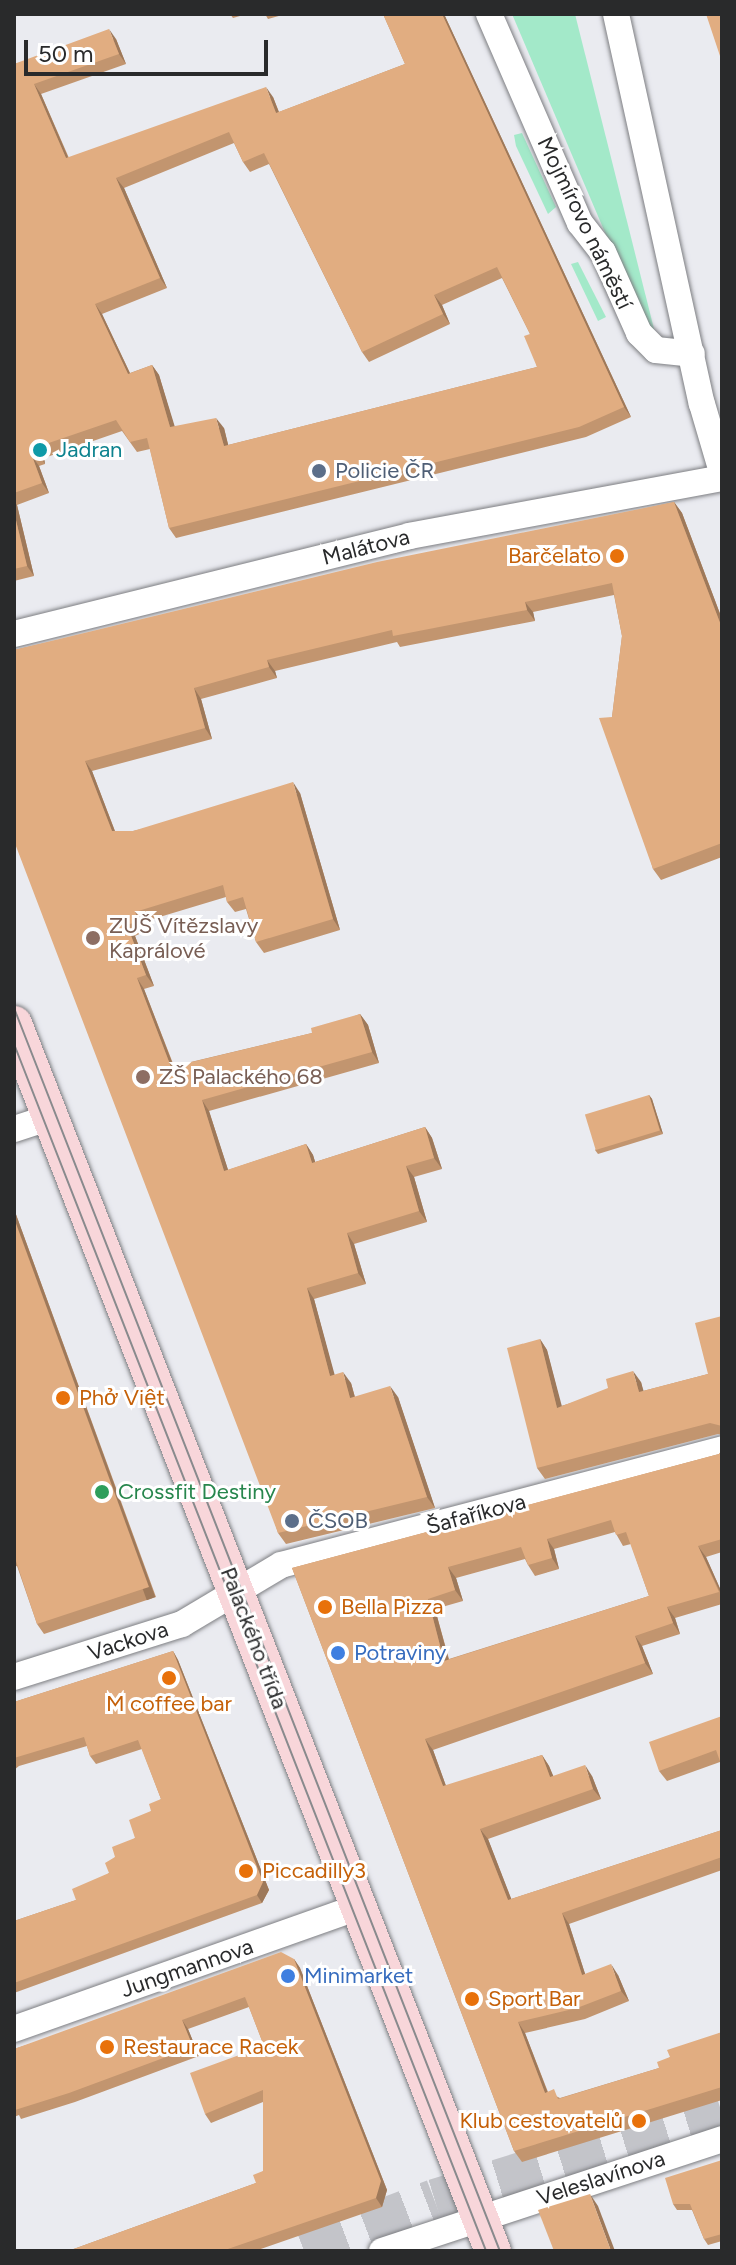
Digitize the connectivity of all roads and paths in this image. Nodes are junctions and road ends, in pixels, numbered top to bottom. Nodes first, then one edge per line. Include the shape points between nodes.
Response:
1 (489, 14) edge
2 (616, 14) edge
3 (692, 354) junction
4 (722, 475) edge
5 (14, 634) edge
6 (14, 1024) edge
7 (50, 1117) junction
8 (14, 1129) edge
9 (722, 1449) edge
10 (236, 1593) junction
11 (14, 1677) edge
12 (359, 1907) junction
13 (14, 2029) edge
14 (722, 2139) edge
15 (479, 2217) junction
16 (382, 2251) edge
17 (493, 2251) edge

1 - 3 street, Mojmírovo náměstí via 580,223 603,252 639,333 656,350
2 - 3 street
3 - 4 street
4 - 5 street, Malátova via 409,536
6 - 7 street, Palackého třída
7 - 8 street
7 - 10 street, Palackého třída
9 - 10 street, Šafaříkova via 281,1565
10 - 11 street, Vackova via 182,1624
10 - 12 street, Palackého třída
12 - 13 street, Jungmannova
12 - 15 street, Palackého třída
14 - 15 street, Veleslavínova
15 - 16 street, Veleslavínova
15 - 17 street, Palackého třída

